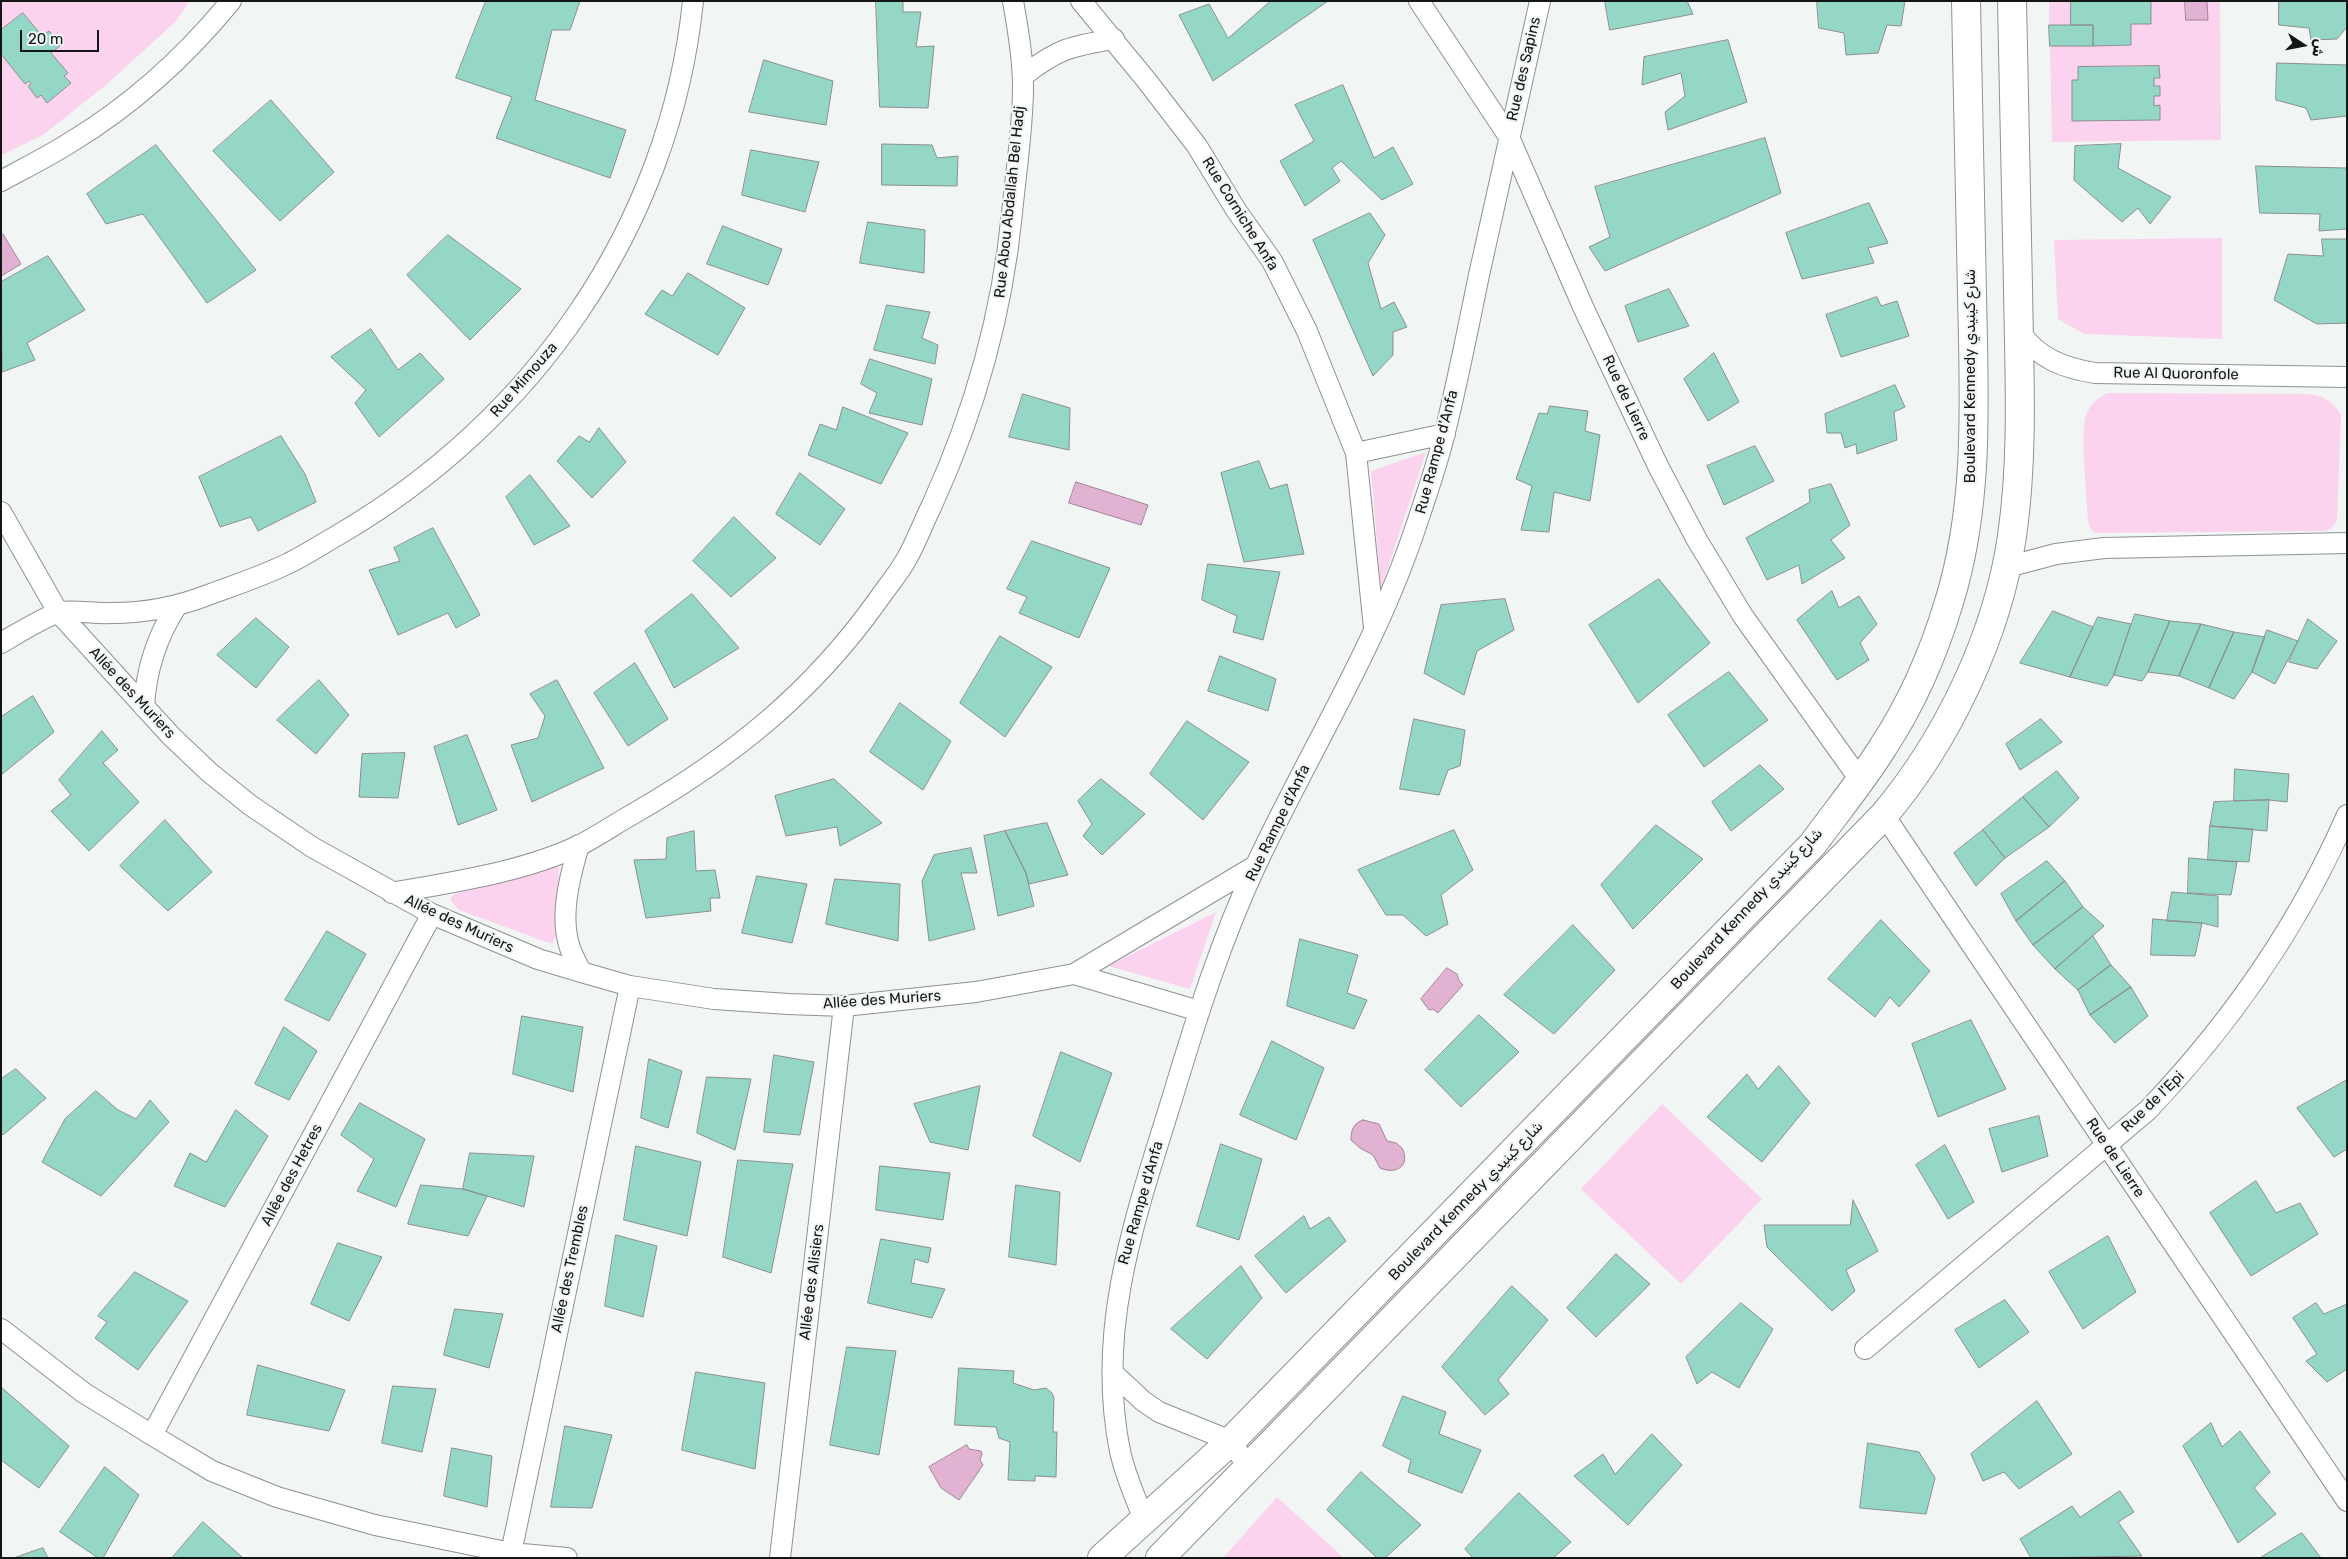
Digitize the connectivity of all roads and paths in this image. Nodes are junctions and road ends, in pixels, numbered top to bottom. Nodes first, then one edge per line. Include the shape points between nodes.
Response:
1 (230, 1) edge
2 (693, 1) edge
3 (1013, 1) edge
4 (1081, 1) edge
5 (1419, 1) edge
6 (1540, 1) edge
7 (1966, 1) edge
8 (2012, 1) edge
9 (1114, 39) junction
10 (1023, 76) junction
11 (1509, 136) junction
12 (1, 181) edge
13 (2019, 330) junction
14 (2347, 377) edge
15 (1445, 434) junction
16 (1356, 453) junction
17 (1, 512) edge
18 (2347, 543) edge
19 (2007, 567) junction
20 (176, 607) junction
21 (58, 612) junction
22 (1374, 630) junction
23 (1, 643) edge
24 (144, 707) junction
25 (1860, 780) junction
26 (1884, 814) junction
27 (2347, 815) edge
28 (579, 845) junction
29 (1255, 866) junction
30 (392, 893) junction
31 (432, 914) junction
32 (581, 972) junction
33 (1074, 974) junction
34 (630, 986) junction
35 (844, 1006) junction
36 (1199, 1011) junction
37 (2107, 1145) junction
38 (1, 1329) edge
39 (1865, 1349) dead end
40 (1113, 1372) junction
41 (152, 1435) junction
42 (1231, 1441) junction
43 (1248, 1467) junction
44 (2347, 1501) edge
45 (1144, 1519) junction
46 (510, 1553) junction
47 (566, 1558) edge
48 (780, 1558) edge
49 (1102, 1558) edge
50 (1160, 1558) edge

1 - 12 street via 203,35 135,97 72,142
2 - 20 street, Rue Mimouza via 681,76 669,121 638,206 620,243 573,321 517,393 441,466 398,498 290,563
3 - 10 street, Rue Abou Abdallah Bel Hadj
4 - 9 street, Rue Corniche Anfa
5 - 11 street, Rue de Lierre
6 - 11 street, Rue des Sapins
7 - 25 main road, Boulevard Kennedy شارع كينيدي via 1974,404 1968,507 1959,567 1928,660 1884,747
8 - 13 main road, Boulevard Kennedy شارع كينيدي
9 - 10 street via 1063,49
9 - 16 street, Rue Corniche Anfa via 1197,146 1272,261 1307,331
10 - 28 street, Rue Abou Abdallah Bel Hadj via 1008,254 994,332 972,406 943,481 906,561 853,635 780,711 732,751
11 - 15 street, Rue Rampe d'Anfa
11 - 25 street, Rue de Lierre via 1588,318 1697,540 1743,616
13 - 14 street, Rue Al Quoronfole via 2028,344 2049,360 2095,373
13 - 19 main road, Boulevard Kennedy شارع كينيدي via 2018,475
15 - 16 street
15 - 22 street, Rue Rampe d'Anfa via 1413,535
16 - 22 street, Rue Corniche Anfa
17 - 21 street, Allée des Muriers
18 - 19 street via 2104,548 2056,554
19 - 26 main road, Boulevard Kennedy شارع كينيدي via 1961,697 1918,772
20 - 21 street, Rue Mimouza via 114,614
20 - 24 street via 164,625 146,679
21 - 23 street
21 - 24 street, Allée des Muriers
22 - 29 street, Rue Rampe d'Anfa
24 - 30 street, Allée des Muriers via 209,772 250,805 312,848
25 - 42 main road, Boulevard Kennedy شارع كينيدي via 1813,844
26 - 37 street, Rue de Lierre
26 - 43 main road, Boulevard Kennedy شارع كينيدي
27 - 37 street, Rue de l'Epi via 2300,910 2238,1003 2184,1072 2148,1110
28 - 30 street, Rue Abou Abdallah Bel Hadj via 518,867
28 - 32 street via 567,884 566,916 569,946
29 - 33 street, Allée des Muriers
29 - 36 street, Rue Rampe d'Anfa
30 - 31 street, Allée des Muriers
31 - 32 street, Allée des Muriers via 538,959
31 - 41 street, Allêe des Hetres
32 - 34 street, Allée des Muriers
33 - 35 street, Allée des Muriers via 976,992
33 - 36 street, Allée des Muriers
34 - 35 street, Allée des Muriers via 714,999
34 - 46 street, Allée des Trembles
35 - 48 street, Allée des Alisiers
36 - 40 street, Rue Rampe d'Anfa via 1136,1215 1122,1272 1113,1327
37 - 39 street, Rue de l'Epi
37 - 44 street, Rue de Lierre
38 - 41 street via 84,1393
40 - 42 street via 1159,1412
40 - 45 street, Rue Rampe d'Anfa via 1120,1452
41 - 46 street via 212,1471 277,1497 375,1526
42 - 43 street
42 - 45 main road, Boulevard Kennedy شارع كينيدي
43 - 50 main road, Boulevard Kennedy شارع كينيدي
45 - 49 main road, Boulevard Kennedy شارع كينيدي
46 - 47 street

